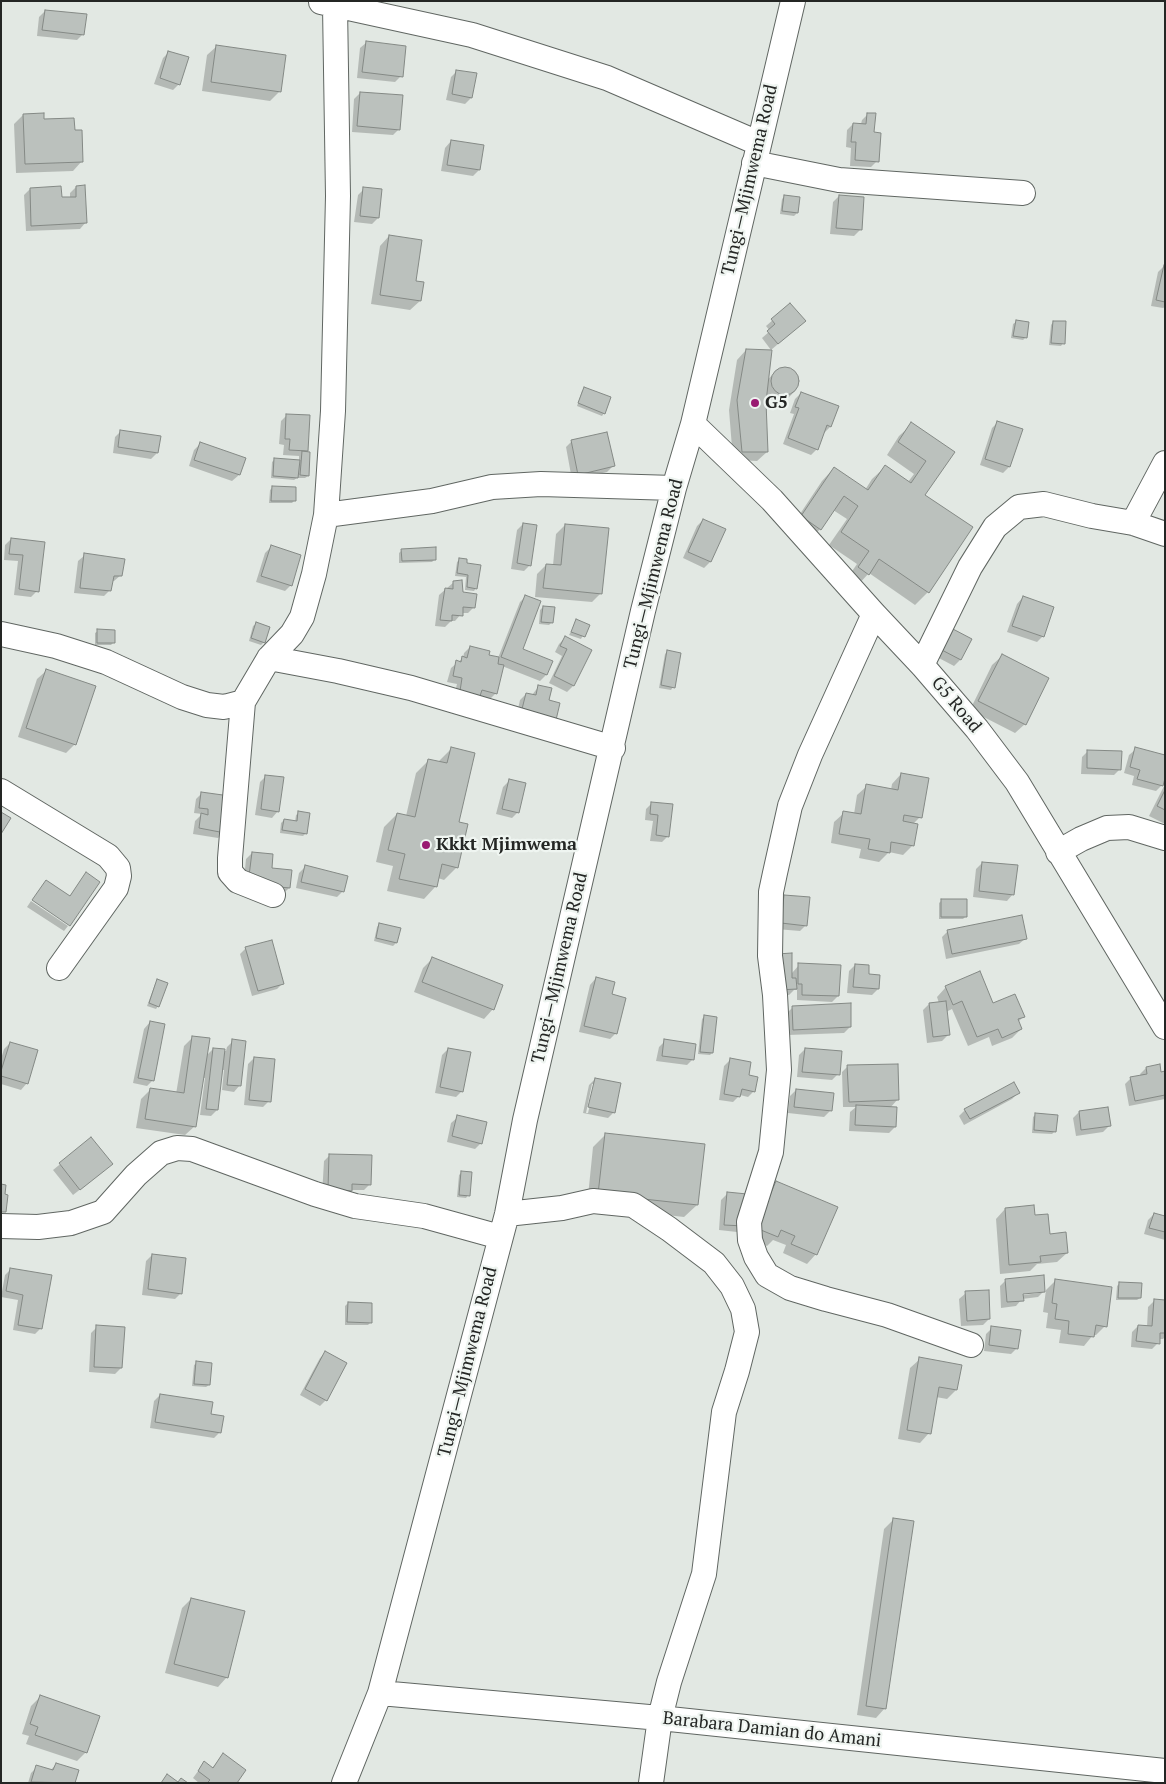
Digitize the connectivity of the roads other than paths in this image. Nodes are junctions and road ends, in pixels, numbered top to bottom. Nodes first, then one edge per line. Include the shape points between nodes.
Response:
1 (793, 1) edge
2 (328, 3) edge
3 (756, 153) junction
4 (1023, 193) dead end
5 (693, 424) junction
6 (1165, 463) edge
7 (674, 488) junction
8 (326, 515) junction
9 (1133, 523) junction
10 (1165, 534) edge
11 (874, 614) junction
12 (1, 634) edge
13 (269, 658) junction
14 (922, 665) junction
15 (244, 702) junction
16 (613, 748) junction
17 (1, 791) edge
18 (1165, 838) edge
19 (1058, 852) junction
20 (273, 895) dead end
21 (59, 968) dead end
22 (1165, 1027) edge
23 (507, 1214) junction
24 (1, 1226) edge
25 (500, 1237) junction
26 (971, 1345) dead end
27 (380, 1693) junction
28 (660, 1718) junction
29 (1165, 1771) edge
30 (344, 1783) edge
31 (651, 1783) edge

1 - 3 street, Tungi—Mjimwema Road
2 - 3 street via 472,35 607,78
2 - 8 street via 338,196 333,411
3 - 4 street via 839,180
3 - 5 street, Tungi—Mjimwema Road
5 - 7 street, Tungi—Mjimwema Road
5 - 11 street, G5 Road via 772,500
6 - 9 street
7 - 8 street via 502,486 432,501
7 - 16 street, Tungi—Mjimwema Road
8 - 13 street via 302,617 292,634
9 - 10 street
9 - 14 street via 1044,504 1019,508 996,527 970,567
11 - 14 street, G5 Road
11 - 26 street via 793,797 774,873 770,956 779,1070 771,1152 749,1222 750,1240 767,1275 790,1288 887,1315
12 - 15 street via 56,646 106,662 207,705 224,707
13 - 15 street
13 - 16 street via 411,688
14 - 19 street, G5 Road via 1018,782
15 - 20 street via 230,872 238,881
16 - 23 street, Tungi—Mjimwema Road via 543,1038
17 - 21 street via 108,856 118,868 116,888
18 - 19 street via 1129,827 1107,828
19 - 22 street, G5 Road
23 - 25 street, Tungi—Mjimwema Road
23 - 28 street via 593,1201 633,1205 714,1264 732,1286 743,1309 747,1332 724,1412 704,1574
24 - 25 street via 38,1228 71,1223 103,1212 161,1153 177,1148 192,1149 355,1206 424,1216
25 - 27 street, Tungi—Mjimwema Road
27 - 28 street, Barabara Damian do Amani
27 - 30 street, Tungi—Mjimwema Road
28 - 29 street, Barabara Damian do Amani
28 - 31 street

